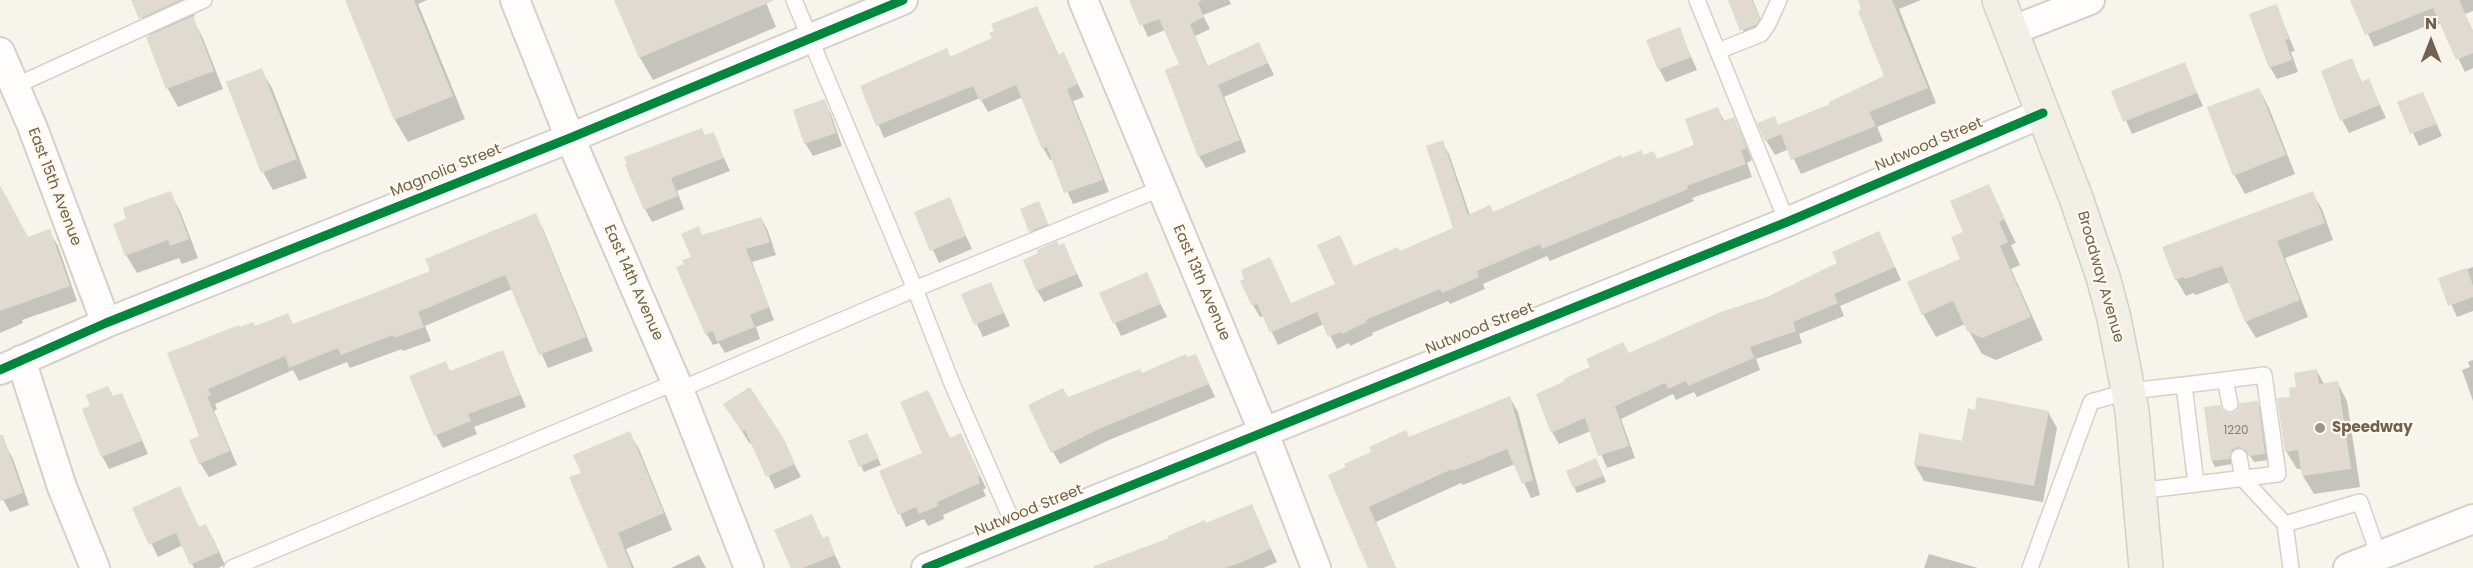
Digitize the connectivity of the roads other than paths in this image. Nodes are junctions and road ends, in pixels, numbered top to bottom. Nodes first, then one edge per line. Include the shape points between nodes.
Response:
1 (204, 0) edge
2 (515, 0) edge
3 (794, 0) edge
4 (903, 0) edge
5 (1083, 0) edge
6 (1697, 0) edge
7 (1779, 0) edge
8 (1999, 0) edge
9 (2090, 0) edge
10 (2011, 31) junction
11 (811, 38) junction
12 (1718, 51) junction
13 (0, 52) edge
14 (15, 86) junction
15 (2043, 112) junction
16 (570, 138) junction
17 (1162, 188) junction
18 (1787, 222) junction
19 (915, 289) junction
20 (106, 323) junction
21 (10, 365) edge
22 (2225, 380) junction
23 (2184, 385) junction
24 (678, 386) junction
25 (2129, 391) junction
26 (2230, 404) dead end
27 (1264, 433) junction
28 (2239, 458) dead end
29 (2243, 479) junction
30 (2196, 484) junction
31 (2139, 490) junction
32 (2473, 519) edge
33 (2285, 524) junction
34 (1017, 532) junction
35 (2379, 556) junction
36 (95, 568) edge
37 (232, 568) edge
38 (749, 568) edge
39 (926, 568) edge
40 (1316, 568) edge
41 (2030, 568) edge
42 (2146, 568) edge
43 (2291, 568) edge
44 (2349, 568) edge

1 - 14 lane
2 - 16 street, East 14th Avenue
3 - 11 lane
4 - 11 street, Magnolia Street
5 - 17 street, East 13th Avenue
6 - 12 lane
7 - 12 lane via 1761,34
8 - 10 main road, Broadway Avenue
9 - 10 street
10 - 15 main road, Broadway Avenue
11 - 16 street, Magnolia Street
11 - 19 lane
12 - 18 lane
13 - 14 street, East 15th Avenue
14 - 20 street, East 15th Avenue
15 - 18 street, Nutwood Street
15 - 25 main road, Broadway Avenue via 2103,277
16 - 20 street, Magnolia Street
16 - 24 street, East 14th Avenue
17 - 19 lane
17 - 27 street, East 13th Avenue
18 - 27 street, Nutwood Street
19 - 24 lane
19 - 34 lane
20 - 21 street, Magnolia Street
21 - 36 street
22 - 23 lane
22 - 26 lane
22 - 29 lane via 2264,375 2278,474
23 - 25 lane
23 - 30 lane
24 - 37 lane
24 - 38 street, East 14th Avenue
25 - 31 main road, Broadway Avenue
25 - 41 lane via 2091,402
27 - 34 street, Nutwood Street
27 - 40 street, East 13th Avenue
28 - 29 lane
29 - 30 lane
29 - 33 lane
30 - 31 lane
31 - 42 main road, Broadway Avenue
32 - 35 street
33 - 35 lane via 2360,502
33 - 43 lane
34 - 39 street, Nutwood Street
35 - 44 street

